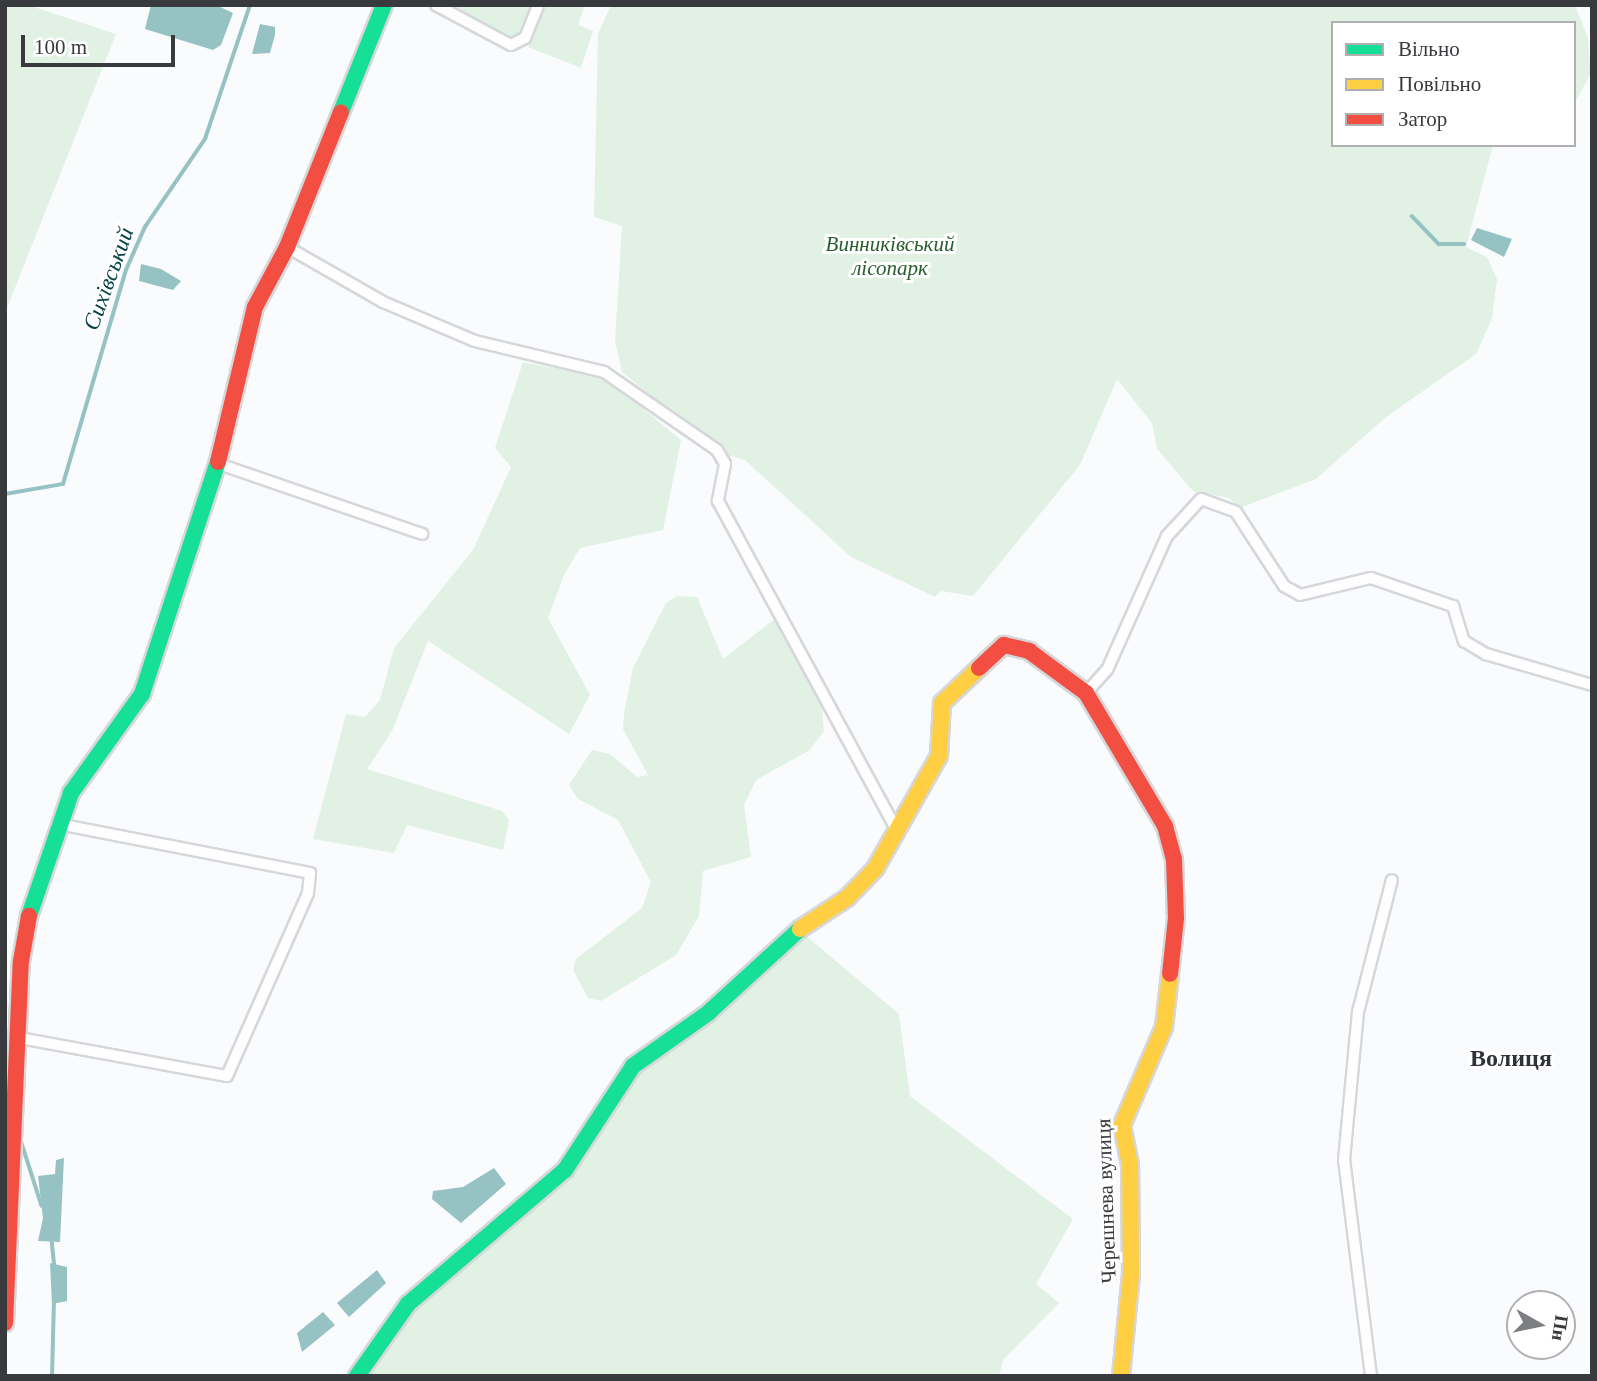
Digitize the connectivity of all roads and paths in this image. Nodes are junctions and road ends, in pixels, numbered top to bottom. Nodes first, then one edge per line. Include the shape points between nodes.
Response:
1 (384, 5) edge
2 (436, 5) edge
3 (538, 5) edge
4 (287, 247) junction
5 (219, 464) junction
6 (422, 534) dead end
7 (1592, 685) edge
8 (1086, 693) junction
9 (59, 824) junction
10 (896, 829) junction
11 (1392, 880) dead end
12 (20, 1038) junction
13 (5, 1323) edge
14 (357, 1376) edge
15 (1121, 1376) edge
16 (1371, 1376) edge

1 - 4 street
2 - 3 street via 511,46 525,38
4 - 5 street via 245,333
4 - 10 street via 383,302 475,341 604,373 717,450 725,464 718,500
5 - 6 street
5 - 9 street via 142,694 83,772
7 - 8 street via 1486,654 1465,642 1453,606 1371,578 1300,595 1284,586 1236,512 1200,499 1167,536 1107,670
8 - 10 street, Черешнева вулиця via 1029,651 1004,645 942,703 939,756
8 - 15 street, Черешнева вулиця via 1165,826 1174,859 1169,1003 1122,1125 1130,1165 1131,1274
9 - 12 street via 23,948
9 - 12 street via 310,873 308,893 227,1076
10 - 14 street via 875,869 847,898 782,941 708,1013 633,1066 565,1170 408,1304
11 - 16 street via 1359,1012 1345,1160
12 - 13 street

